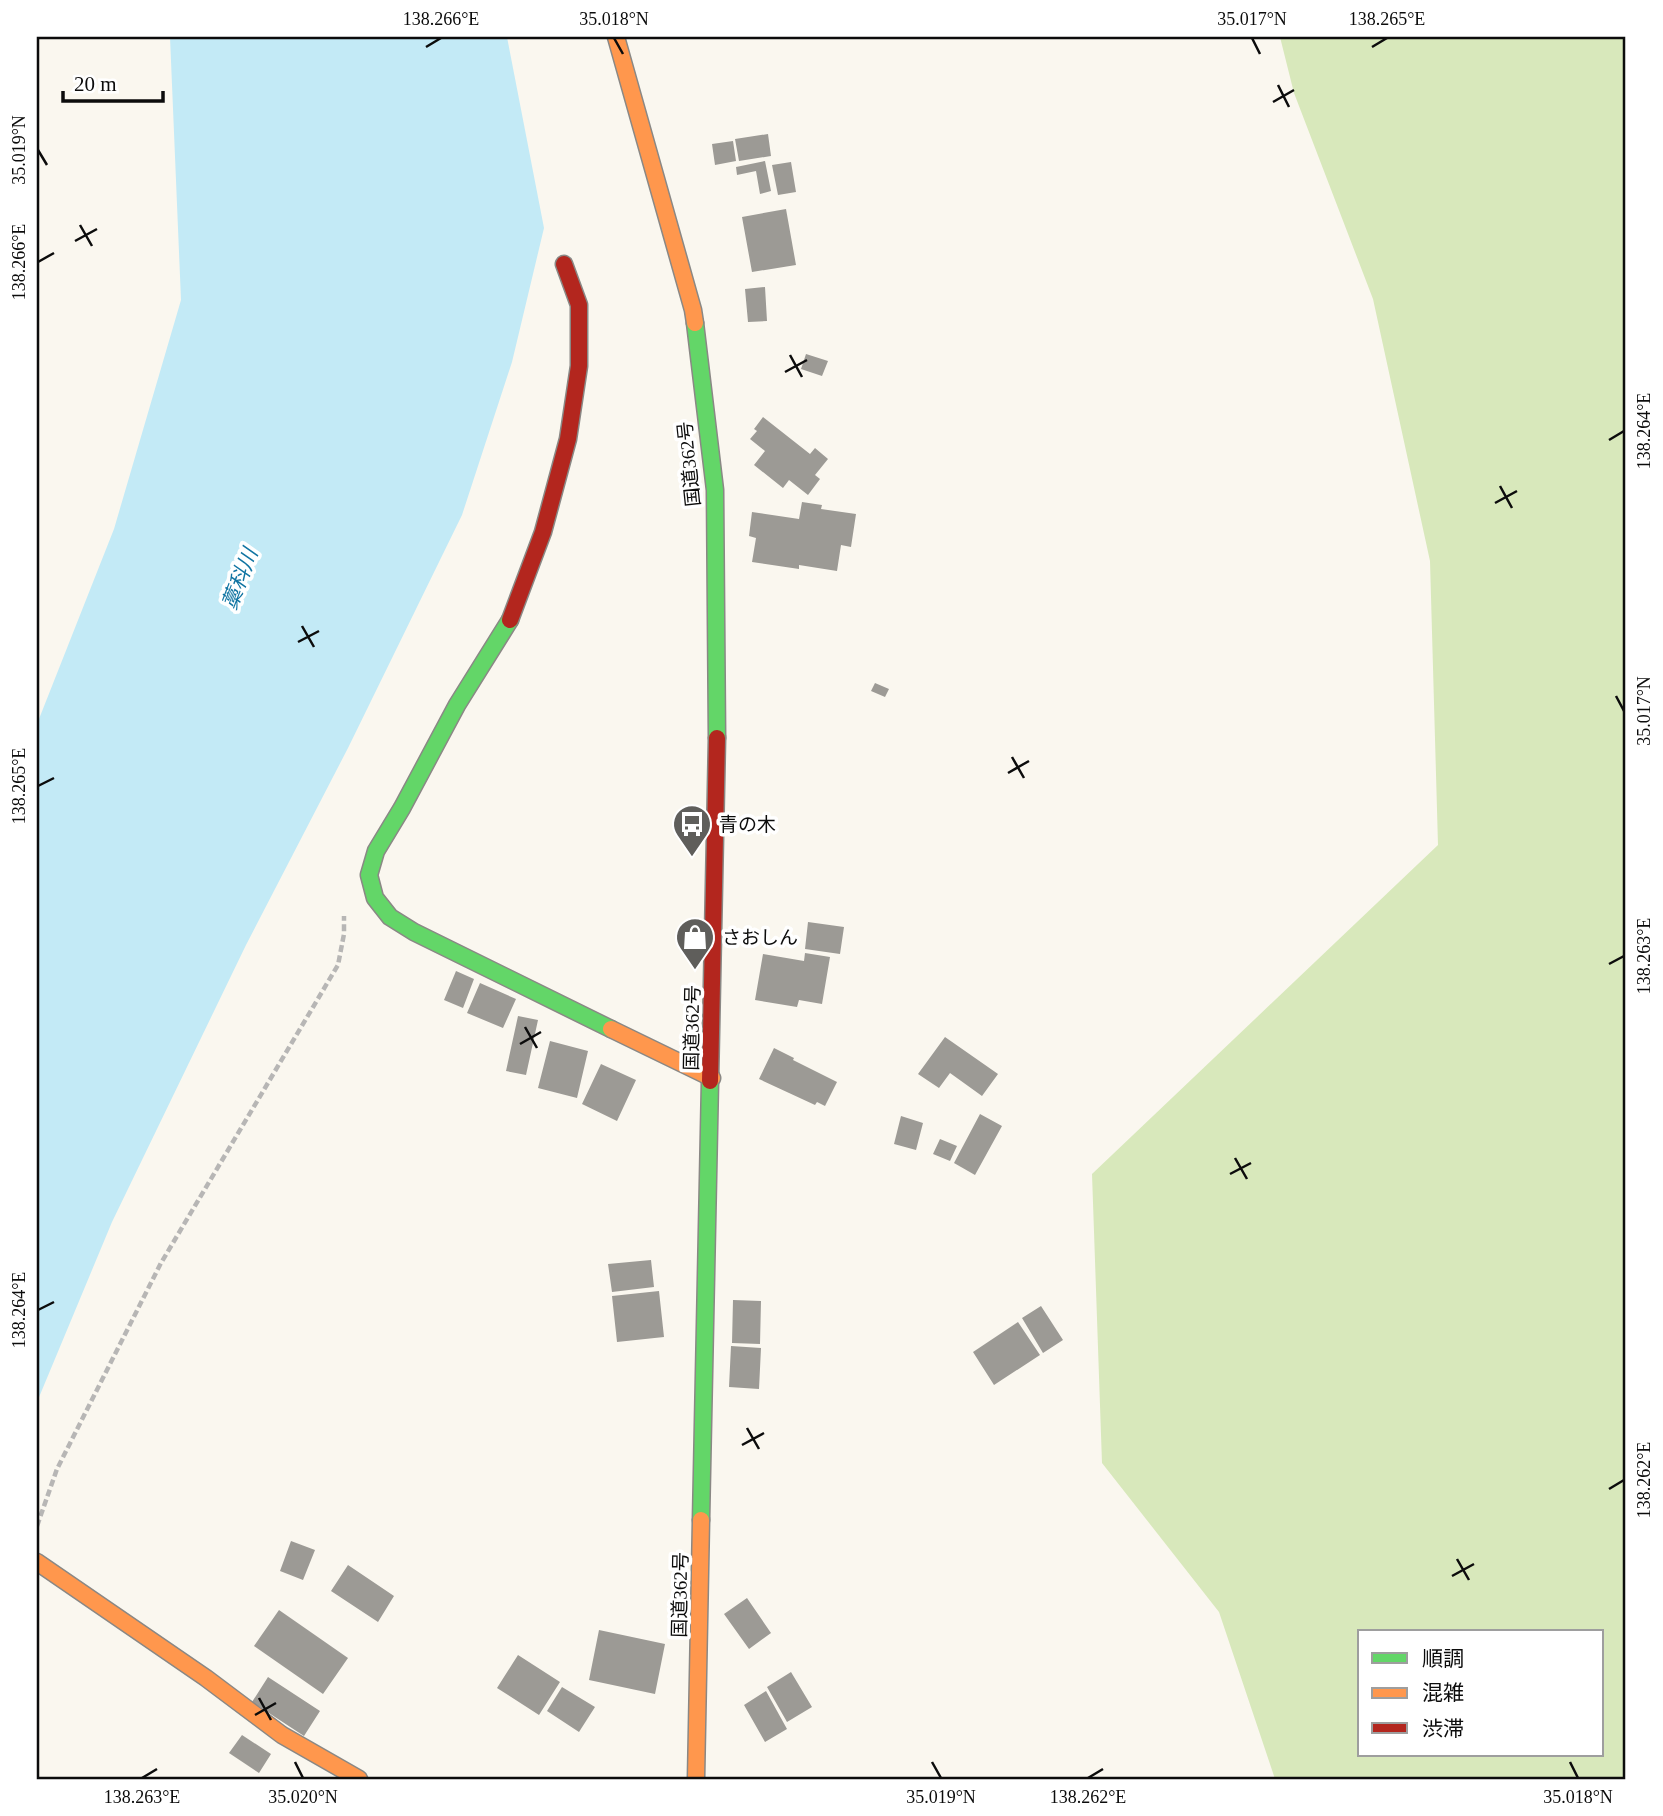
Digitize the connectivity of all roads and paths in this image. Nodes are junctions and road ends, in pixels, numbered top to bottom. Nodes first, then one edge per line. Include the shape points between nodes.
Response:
1 (617, 37) edge
2 (564, 264) dead end
3 (369, 874) junction
4 (712, 1078) junction
5 (37, 1526) edge
6 (37, 1562) edge
7 (359, 1779) edge
8 (696, 1779) edge

1 - 4 main road, 国道362号 via 693,310 715,490 718,707
2 - 3 main road via 579,305 579,366 568,439 543,532 510,619 376,851
3 - 4 main road via 375,898 390,916 414,932
3 - 5 path via 344,906 338,965 161,1263 57,1469
4 - 8 main road, 国道362号
6 - 7 main road via 282,1735

